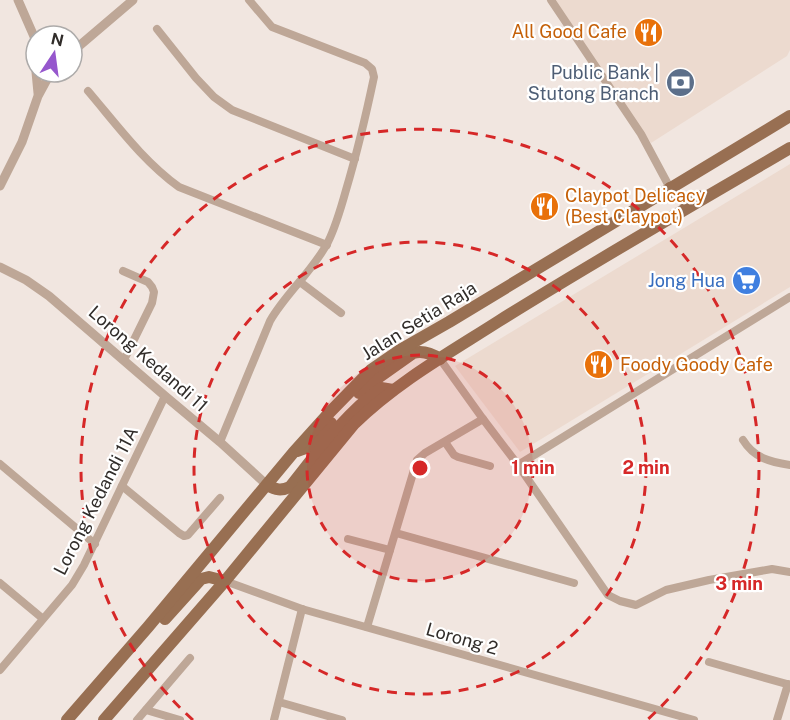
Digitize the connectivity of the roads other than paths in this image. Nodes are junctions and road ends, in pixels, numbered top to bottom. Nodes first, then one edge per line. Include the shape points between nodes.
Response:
1 (18, 0) edge
2 (133, 0) edge
3 (249, 0) edge
4 (551, 0) edge
5 (28, 24) edge
6 (157, 29) dead end
7 (84, 40) edge
8 (37, 84) edge
9 (44, 84) edge
10 (88, 91) dead end
11 (38, 96) junction
12 (790, 116) edge
13 (790, 148) edge
14 (355, 159) junction
15 (735, 180) junction
16 (0, 186) edge
17 (670, 188) junction
18 (327, 245) junction
19 (0, 267) edge
20 (123, 271) dead end
21 (300, 282) junction
22 (790, 297) edge
23 (341, 312) dead end
24 (440, 359) junction
25 (124, 360) junction
26 (393, 390) junction
27 (165, 396) junction
28 (483, 419) junction
29 (743, 440) dead end
30 (220, 442) junction
31 (445, 442) junction
32 (293, 453) junction
33 (0, 464) edge
34 (518, 465) junction
35 (790, 465) edge
36 (490, 466) dead end
37 (267, 484) junction
38 (122, 486) junction
39 (220, 498) dead end
40 (396, 533) junction
41 (348, 539) dead end
42 (94, 544) junction
43 (390, 550) junction
44 (790, 572) edge
45 (225, 580) junction
46 (0, 583) edge
47 (574, 583) dead end
48 (302, 609) junction
49 (42, 618) junction
50 (148, 627) junction
51 (367, 627) junction
52 (190, 658) dead end
53 (709, 662) dead end
54 (0, 670) edge
55 (789, 684) edge
56 (279, 702) junction
57 (146, 710) junction
58 (675, 718) edge
59 (67, 720) edge
60 (104, 720) edge
61 (137, 720) edge
62 (180, 720) edge
63 (274, 720) edge
64 (342, 720) edge
65 (694, 720) edge
66 (777, 720) edge

1 - 5 street
2 - 7 street
3 - 14 street via 272,27 372,69 374,77
4 - 17 street via 641,134
6 - 14 street via 196,78 232,110
8 - 11 street
9 - 11 street
10 - 18 street via 144,158 179,187
11 - 16 street via 22,142
12 - 17 main road, Jalan Setia Raja
13 - 15 main road
14 - 18 street
15 - 17 main road via 686,200
15 - 24 main road via 564,280
17 - 32 main road, Jalan Setia Raja via 371,370
18 - 21 street
19 - 25 street, Lorong Kedandi 11 via 49,296
20 - 25 street via 148,282 154,292
21 - 23 street
21 - 30 street via 270,321
22 - 34 street
24 - 26 main road
24 - 28 street
24 - 32 main road via 431,353 413,353 365,387 310,446
25 - 27 street, Lorong Kedandi 11
26 - 37 main road via 381,388 365,399 290,488 276,490
26 - 45 main road via 354,424
27 - 30 street, Lorong Kedandi 11
27 - 38 street, Lorong Kedandi 11A
28 - 31 street
28 - 34 street
29 - 35 street via 754,453 770,462
30 - 37 street, Lorong Kedandi 11
31 - 36 street via 458,457
31 - 40 street via 417,460
32 - 37 main road, Jalan Setia Raja
33 - 42 street
34 - 44 street via 608,595 620,601 636,605 666,590 709,580 772,569
37 - 50 main road, Jalan Setia Raja
38 - 39 street via 184,536
38 - 42 street, Lorong Kedandi 11A
40 - 43 street
40 - 47 street
41 - 43 street
42 - 49 street, Lorong Kedandi 11A via 72,585
43 - 51 street
45 - 48 street, Lorong 2
45 - 50 main road via 201,579 163,621
45 - 60 main road
46 - 49 street
48 - 51 street, Lorong 2
48 - 56 street
49 - 54 street, Lorong Kedandi 11A
50 - 59 main road, Jalan Setia Raja
51 - 58 street, Lorong 2
52 - 57 street
53 - 55 street
55 - 66 street
56 - 63 street
56 - 64 street
57 - 61 street
57 - 62 street
58 - 65 street, Lorong 2

